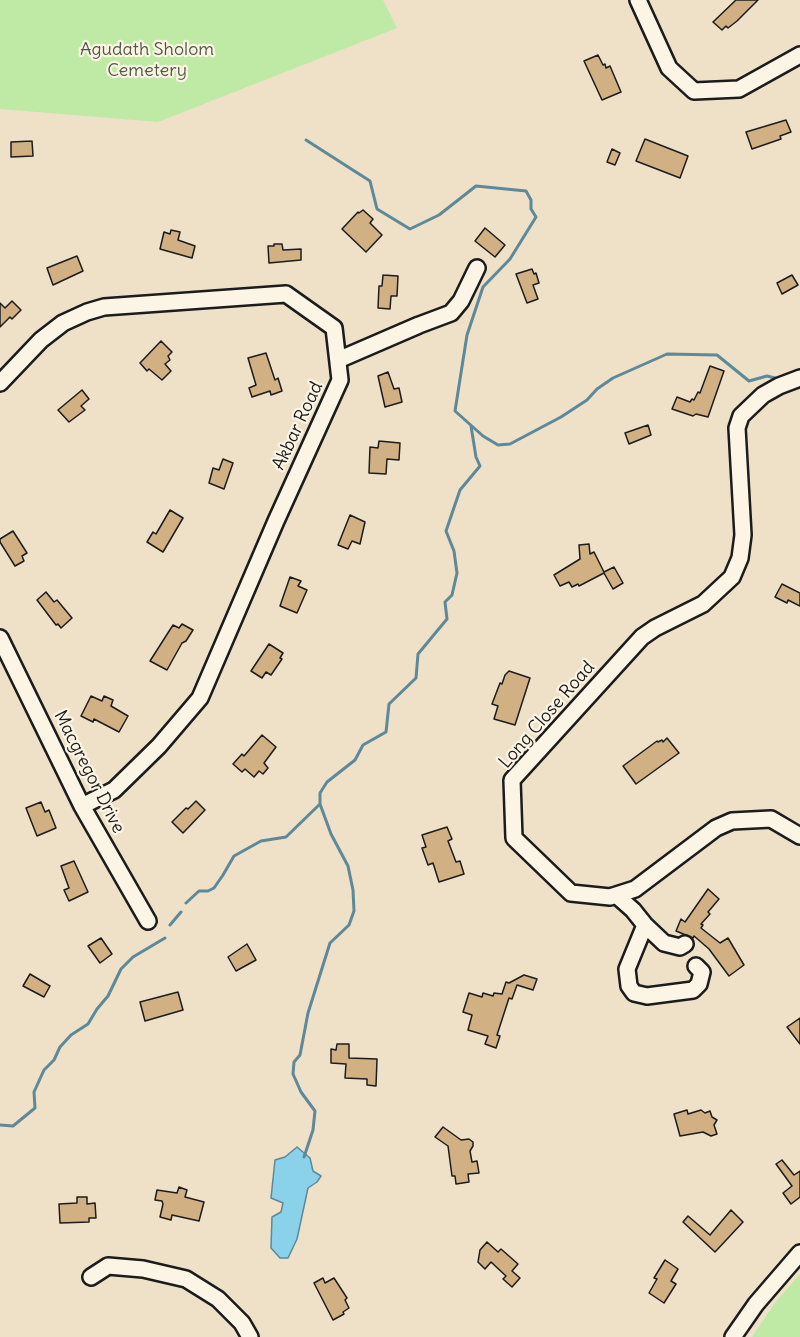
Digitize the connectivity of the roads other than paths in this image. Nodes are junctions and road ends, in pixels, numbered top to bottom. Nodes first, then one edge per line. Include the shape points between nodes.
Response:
1 (638, 0) edge
2 (800, 55) edge
3 (477, 268) dead end
4 (338, 360) junction
5 (800, 378) edge
6 (0, 383) edge
7 (0, 638) edge
8 (82, 806) junction
9 (800, 836) edge
10 (638, 887) junction
11 (616, 895) junction
12 (633, 910) junction
13 (148, 921) dead end
14 (645, 925) junction
15 (685, 944) dead end
16 (696, 966) dead end
17 (800, 1253) edge
18 (91, 1276) dead end
19 (250, 1337) edge
20 (733, 1337) edge

1 - 2 street via 669,68 694,91 739,89
3 - 4 street via 451,313
4 - 6 street, Akbar Road via 334,328 286,294 104,307 87,312 63,323 41,340
4 - 8 street, Akbar Road via 340,380 200,698 114,790
5 - 11 street, Long Close Road via 763,395 741,416 737,440 743,535 732,577 703,604 642,637 512,780 514,838 571,893
7 - 8 street, Macgregor Drive
8 - 13 street, Macgregor Drive
9 - 10 street, Long Close Road via 771,819 732,821 716,828
10 - 11 street, Long Close Road
10 - 12 street via 639,901
11 - 12 street
12 - 14 street
14 - 15 street via 664,943 680,948
14 - 16 street via 627,969 634,993 646,996 693,990 702,972
17 - 20 street
18 - 19 street via 108,1266 186,1279 218,1299

